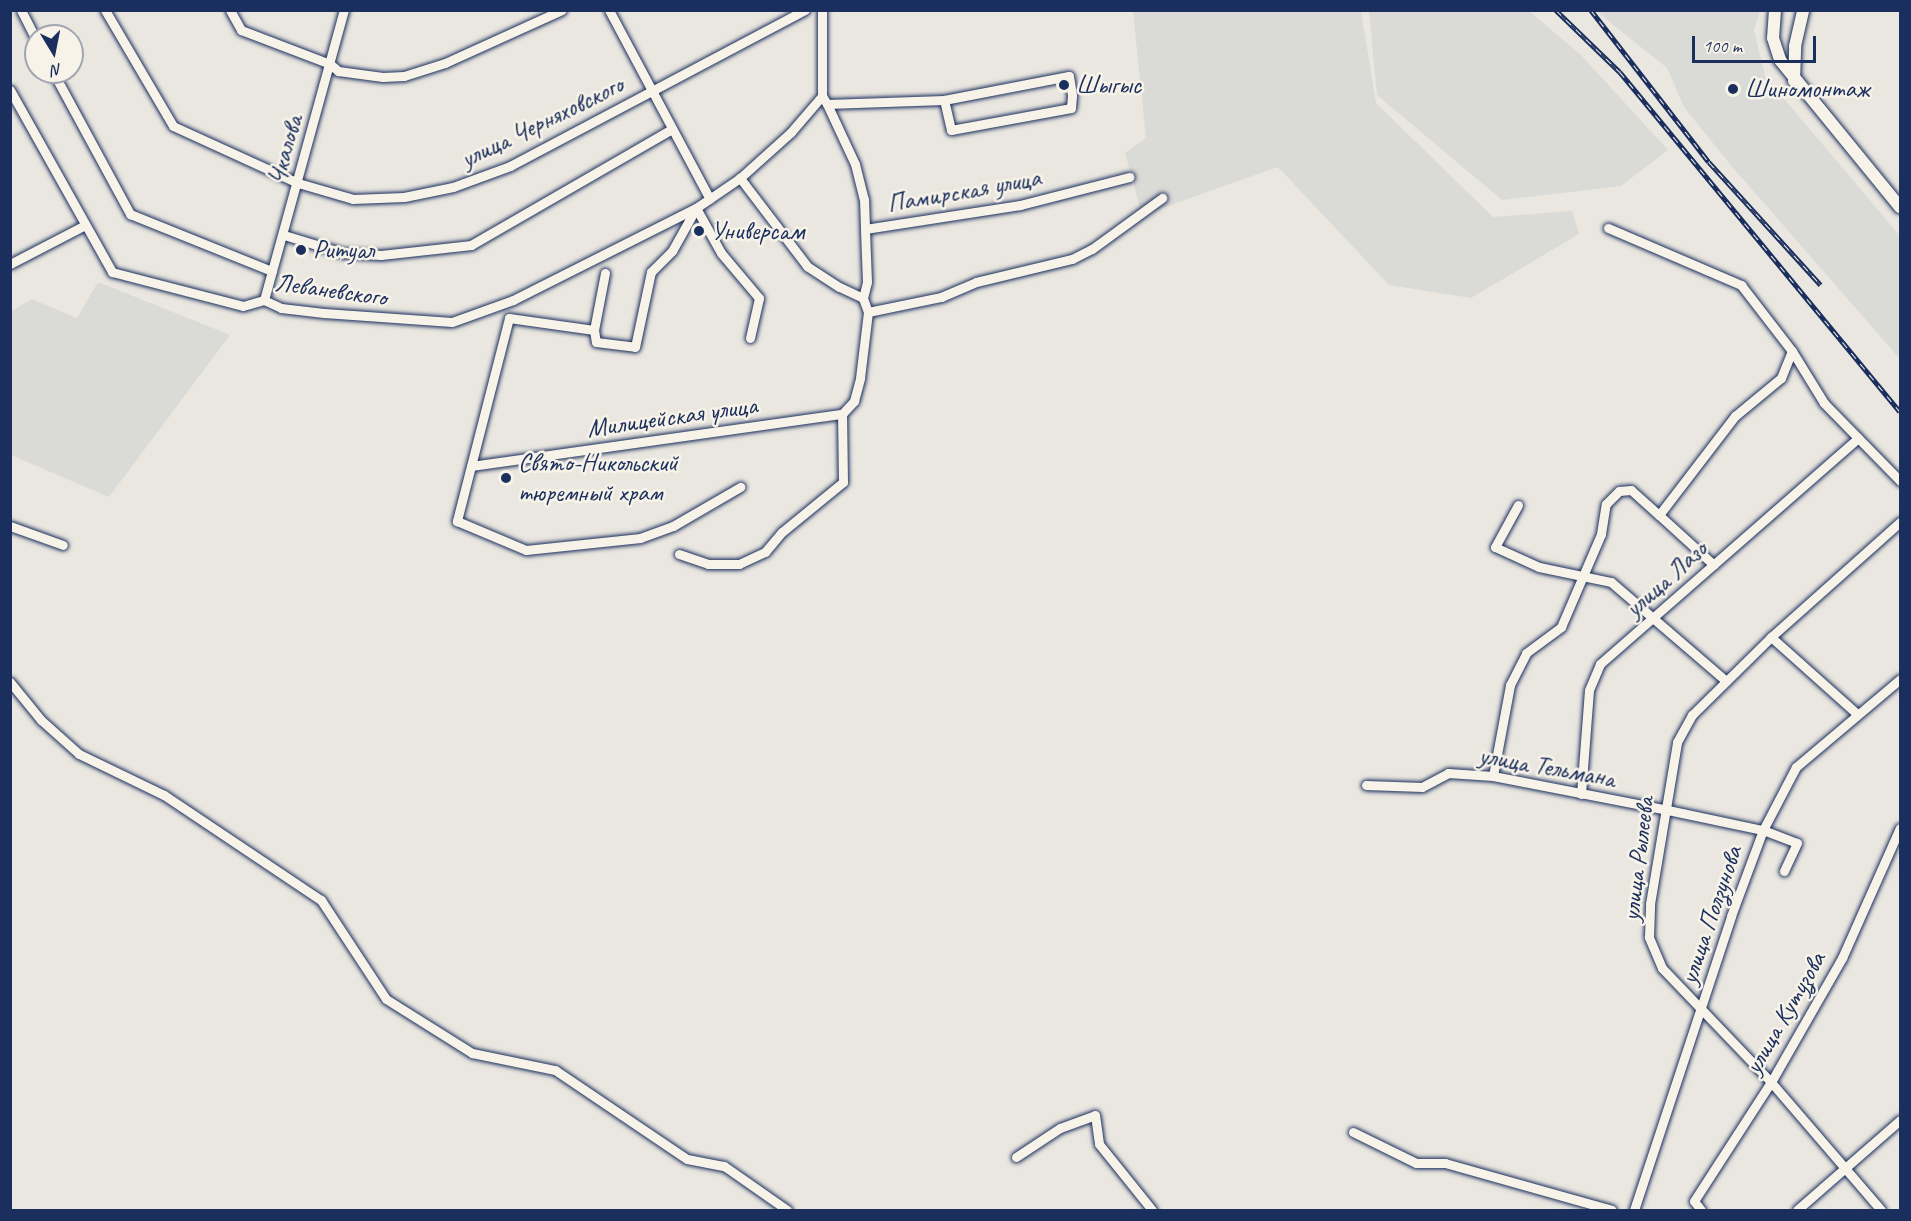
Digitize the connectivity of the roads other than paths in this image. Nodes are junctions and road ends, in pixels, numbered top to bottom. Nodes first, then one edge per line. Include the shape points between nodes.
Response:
1 (21, 10) edge
2 (105, 10) edge
3 (230, 10) edge
4 (344, 10) edge
5 (562, 10) edge
6 (609, 10) edge
7 (805, 10) edge
8 (822, 10) edge
9 (1775, 10) edge
10 (1803, 10) edge
11 (28, 24) edge
12 (1774, 44) junction
13 (1795, 46) junction
14 (330, 64) junction
15 (1794, 81) junction
16 (60, 84) edge
17 (10, 90) edge
18 (653, 91) junction
19 (825, 100) junction
20 (944, 100) junction
21 (672, 129) junction
22 (1129, 177) dead end
23 (740, 178) junction
24 (298, 183) junction
25 (1162, 198) dead end
26 (710, 199) junction
27 (1900, 207) edge
28 (696, 208) junction
29 (83, 226) junction
30 (1608, 228) dead end
31 (865, 229) junction
32 (284, 235) junction
33 (10, 250) edge
34 (14, 262) edge
35 (272, 271) junction
36 (604, 273) dead end
37 (863, 298) junction
38 (264, 300) junction
39 (868, 312) junction
40 (594, 330) junction
41 (750, 338) dead end
42 (1792, 351) junction
43 (842, 414) junction
44 (1858, 438) junction
45 (471, 466) junction
46 (1900, 481) edge
47 (740, 487) dead end
48 (1518, 505) dead end
49 (1659, 515) junction
50 (1900, 522) edge
51 (10, 526) edge
52 (63, 545) dead end
53 (679, 554) dead end
54 (1714, 565) junction
55 (1581, 575) junction
56 (1656, 618) junction
57 (1771, 637) junction
58 (1900, 679) edge
59 (1726, 681) junction
60 (10, 682) edge
61 (1857, 714) junction
62 (1493, 776) junction
63 (1366, 785) dead end
64 (1581, 794) junction
65 (1663, 809) junction
66 (1900, 828) edge
67 (1763, 830) junction
68 (1784, 871) dead end
69 (1701, 1008) junction
70 (1771, 1082) junction
71 (1900, 1120) edge
72 (1353, 1132) dead end
73 (1016, 1157) dead end
74 (1842, 1169) junction
75 (787, 1210) edge
76 (1152, 1210) edge
77 (1612, 1210) edge
78 (1634, 1210) edge
79 (1701, 1210) edge
80 (1797, 1210) edge
81 (1881, 1210) edge

1 - 11 street
2 - 24 street, улица Черняховского via 173,126
3 - 14 street via 241,30
4 - 14 street, Чкалова
5 - 14 street via 445,63 404,76 347,74
6 - 18 street
7 - 18 street, улица Черняховского
8 - 19 street
9 - 12 main road
10 - 13 main road
12 - 13 main road
12 - 15 main road
13 - 15 main road
14 - 24 street, Чкалова
15 - 27 main road
16 - 35 street via 130,214
17 - 29 street, Леваневского
18 - 21 street
18 - 24 street, улица Черняховского via 565,140 453,187 404,197 353,199
19 - 20 street
19 - 23 street, Леваневского
19 - 31 street, Памирская улица via 855,164 864,199
20 - 20 street via 1069,76 1072,96 1071,108 951,130
21 - 26 street
21 - 32 street via 513,217 471,245 381,255 343,253
22 - 31 street, Памирская улица via 1020,205
23 - 26 street, Леваневского
23 - 37 street via 807,266
24 - 32 street, Чкалова
25 - 39 street via 1072,259 976,282 941,297
26 - 28 street, Леваневского
28 - 38 street, Леваневского via 513,300 452,322 281,308
28 - 40 street, Леваневского via 672,251 651,272 634,347 596,342
28 - 41 street via 721,253 759,298
29 - 34 street
29 - 38 street, Леваневского via 112,272 243,306
30 - 42 street via 1705,273 1741,285
31 - 37 street via 867,282
32 - 35 street, Чкалова
33 - 34 street
35 - 38 street, Чкалова
36 - 40 street
37 - 39 street
39 - 43 street via 860,378 854,400
40 - 45 street, Леваневского via 509,318
42 - 44 street via 1824,403
42 - 49 street via 1781,378 1735,416
43 - 45 street, Милицейская улица
43 - 53 street via 843,482 782,532 765,552 739,564 708,564
44 - 46 street
44 - 54 street, улица Лазо
45 - 47 street, Леваневского via 457,521 526,550 640,538 673,526
48 - 55 street via 1495,547 1539,567
49 - 54 street
49 - 55 street via 1632,490 1619,491 1606,504 1601,534
50 - 57 street, улица Рылеева
51 - 52 street
54 - 56 street, улица Лазо
55 - 56 street via 1611,582
55 - 62 street via 1561,627 1526,653 1510,685
56 - 59 street
56 - 64 street, улица Лазо via 1600,664 1589,690
57 - 59 street, улица Рылеева
57 - 61 street
58 - 61 street, улица Ползунова
59 - 65 street, улица Рылеева via 1692,715 1677,742
60 - 75 street via 41,720 78,754 164,795 321,900 386,999 472,1053 555,1070 687,1159 724,1166
61 - 67 street, улица Ползунова via 1796,767
62 - 63 street, улица Тельмана via 1448,773 1422,787
62 - 64 street, улица Тельмана
64 - 65 street, улица Тельмана
65 - 67 street, улица Тельмана
65 - 69 street, улица Рылеева via 1650,937 1662,968
66 - 70 street, улица Кутузова via 1842,958
67 - 68 street, улица Тельмана via 1797,843
67 - 69 street, улица Ползунова
69 - 70 street, улица Рылеева
69 - 78 street, улица Ползунова
70 - 74 street, улица Рылеева
70 - 79 street, улица Кутузова via 1695,1201
71 - 74 street
72 - 77 street via 1416,1162 1445,1163
73 - 76 street via 1060,1128 1095,1115 1099,1144
74 - 80 street
74 - 81 street, улица Рылеева

